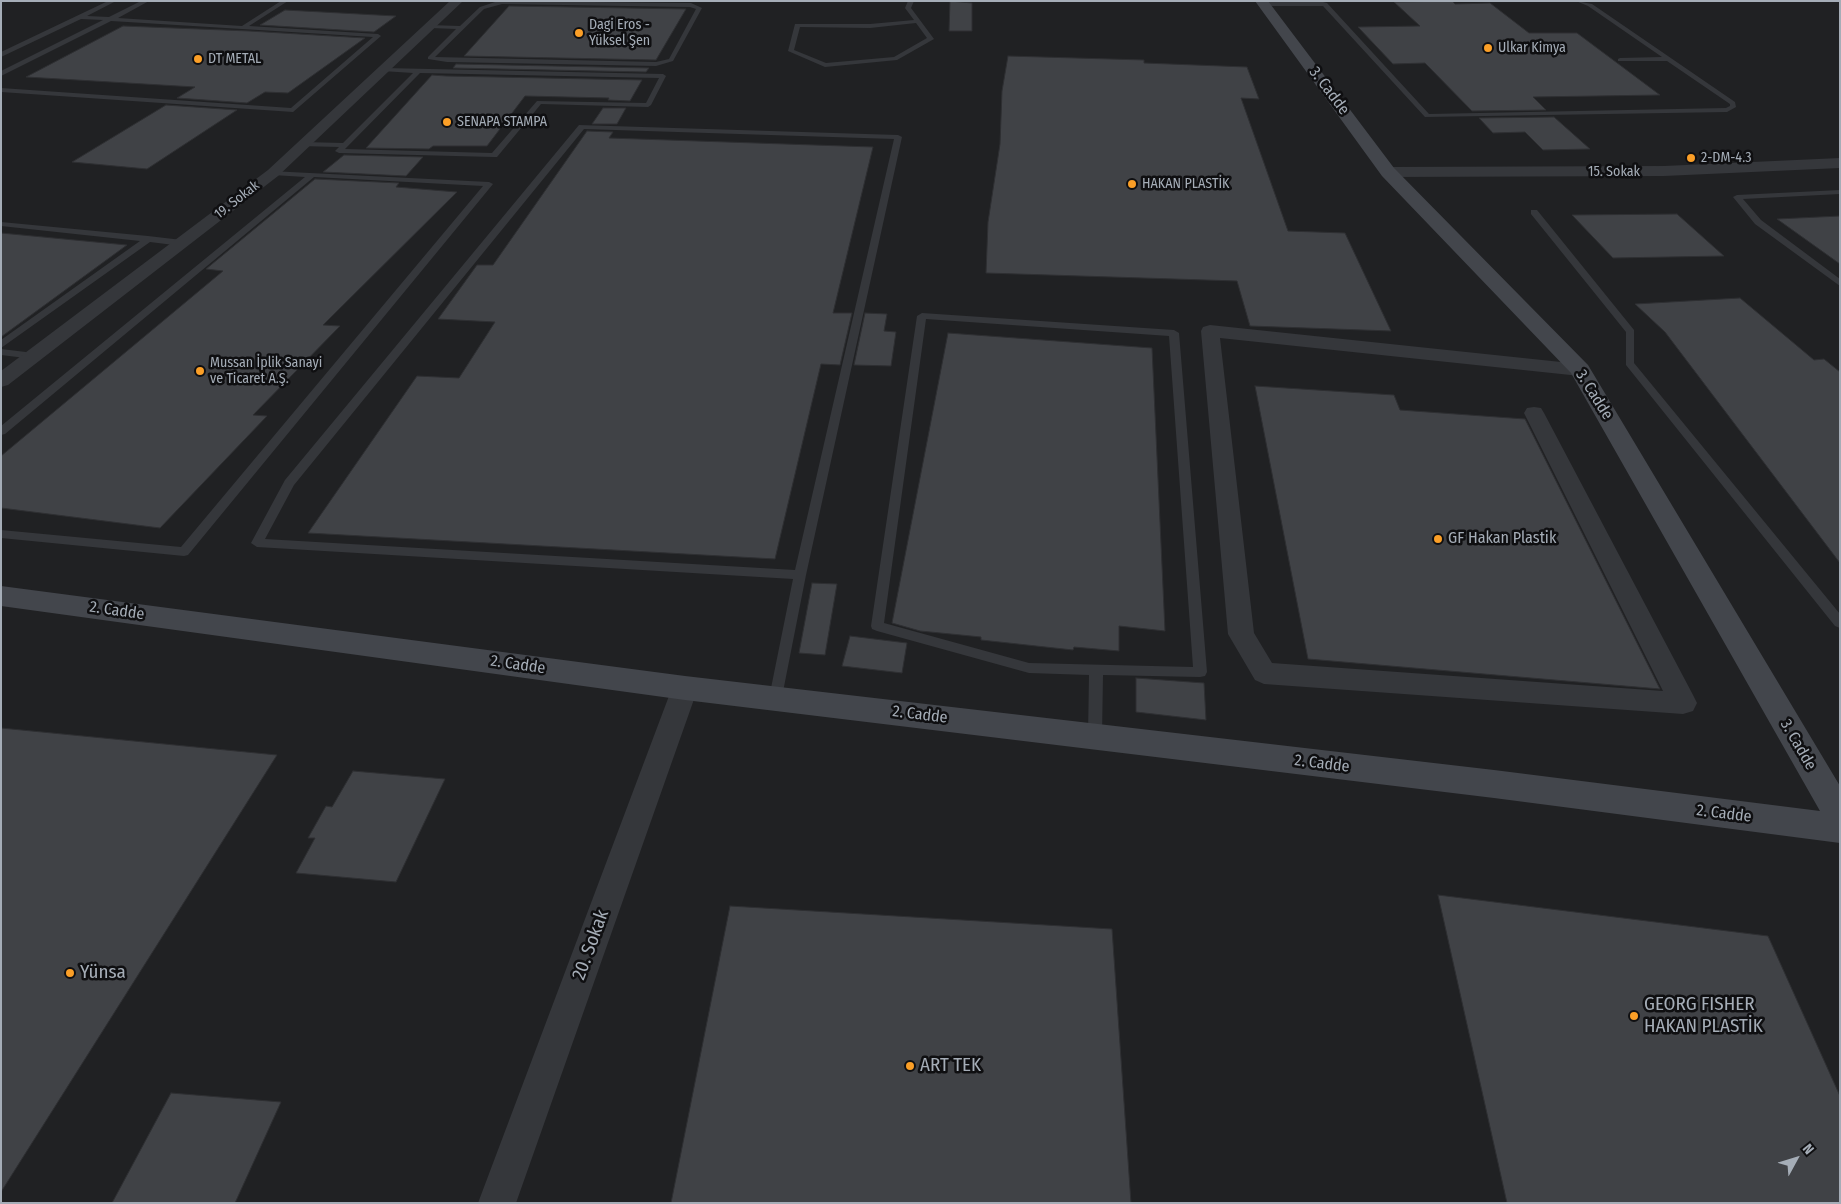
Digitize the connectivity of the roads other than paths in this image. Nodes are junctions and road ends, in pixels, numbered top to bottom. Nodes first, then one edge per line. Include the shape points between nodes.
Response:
1 (114, 1) edge
2 (146, 1) edge
3 (284, 1) edge
4 (457, 1) edge
5 (911, 1) edge
6 (1579, 1) edge
7 (1262, 3) edge
8 (1324, 3) edge
9 (80, 17) junction
10 (110, 19) junction
11 (918, 21) junction
12 (431, 26) junction
13 (242, 28) junction
14 (462, 28) junction
15 (35, 39) junction
16 (68, 40) junction
17 (1, 55) edge
18 (1669, 59) junction
19 (1620, 60) dead end
20 (384, 70) junction
21 (418, 71) junction
22 (1, 74) edge
23 (1, 90) edge
24 (304, 144) junction
25 (344, 145) junction
26 (1840, 163) edge
27 (1388, 172) junction
28 (273, 173) junction
29 (312, 175) junction
30 (1840, 192) edge
31 (1534, 212) dead end
32 (1, 224) edge
33 (148, 239) junction
34 (182, 243) junction
35 (1840, 283) edge
36 (1, 345) edge
37 (1, 352) edge
38 (34, 356) junction
39 (1580, 370) junction
40 (4, 376) edge
41 (1534, 413) dead end
42 (1, 432) edge
43 (1, 534) edge
44 (800, 576) junction
45 (1, 596) edge
46 (1840, 623) edge
47 (1096, 670) junction
48 (685, 688) junction
49 (776, 698) junction
50 (1095, 736) junction
51 (1840, 816) edge
52 (1840, 828) edge
53 (497, 1203) edge

1 - 9 lane
2 - 10 lane
3 - 13 lane
4 - 12 street, 19. Sokak
5 - 11 lane via 908,8
6 - 18 lane via 1590,5
7 - 8 lane
7 - 27 street, 3. Cadde
8 - 18 lane via 1427,116 1727,110 1733,107 1733,103
9 - 10 lane
9 - 15 lane
10 - 13 lane
10 - 16 lane
11 - 11 lane via 931,39 895,59 825,65 791,51 797,24 870,26
12 - 14 lane
12 - 20 street, 19. Sokak
13 - 23 lane via 378,36 292,110
14 - 14 lane via 430,58 656,64 671,60 699,8 691,5 502,2 482,8
15 - 16 lane
15 - 17 lane
16 - 22 lane
18 - 19 lane
20 - 21 lane
20 - 24 street, 19. Sokak
21 - 25 lane
21 - 25 lane via 663,76 648,105 539,102 494,155 339,151
24 - 25 lane
24 - 28 street, 19. Sokak
26 - 27 street, 15. Sokak via 1664,171
27 - 39 street, 3. Cadde
28 - 29 lane
28 - 34 street, 19. Sokak
29 - 42 lane
29 - 43 lane via 489,184 184,552
30 - 35 lane via 1736,197 1758,222
31 - 46 lane via 1631,332 1629,363
32 - 33 lane
33 - 34 lane
33 - 36 lane
34 - 38 street, 19. Sokak
37 - 38 lane
38 - 40 street, 19. Sokak
39 - 41 street via 1210,332 1241,634 1264,673 1683,703
39 - 51 street, 3. Cadde
44 - 44 lane via 276,545 257,543 289,483 582,127 898,137
44 - 49 lane
45 - 48 street, 2. Cadde
47 - 47 lane via 1200,672 1174,333 922,316 877,626 1030,668
47 - 50 lane
48 - 49 street, 2. Cadde
48 - 53 street, 20. Sokak
49 - 50 street, 2. Cadde
50 - 52 street, 2. Cadde

